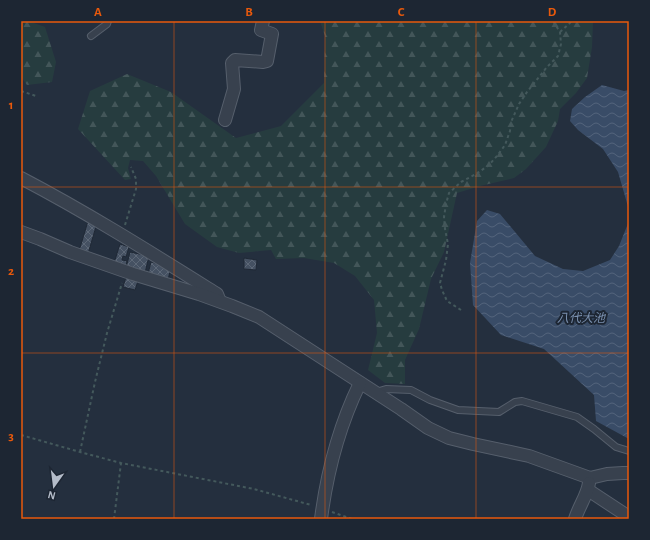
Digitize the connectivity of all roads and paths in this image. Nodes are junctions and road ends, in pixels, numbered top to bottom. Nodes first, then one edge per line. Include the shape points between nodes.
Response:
1 (108, 21) edge
2 (263, 21) edge
3 (553, 21) edge
4 (572, 21) edge
5 (560, 32) junction
6 (91, 36) dead end
7 (21, 91) edge
8 (36, 96) dead end
9 (226, 120) dead end
10 (131, 167) dead end
11 (21, 178) edge
12 (21, 232) edge
13 (121, 236) junction
14 (126, 272) junction
15 (220, 301) junction
16 (461, 310) dead end
17 (360, 383) junction
18 (375, 392) junction
19 (21, 435) edge
20 (629, 451) edge
21 (80, 452) junction
22 (121, 463) junction
23 (629, 473) edge
24 (590, 478) junction
25 (588, 490) junction
26 (321, 514) edge
27 (629, 517) edge
28 (114, 519) edge
29 (352, 519) edge
30 (575, 519) edge

1 - 6 lane
2 - 9 street via 261,30 272,34 267,61 235,60 232,63 234,89
3 - 5 path
4 - 5 path
5 - 16 path via 558,56 518,104 505,144 497,156 489,165 461,182 449,193 444,217 448,244 440,283 447,301
7 - 8 path
10 - 13 path via 136,179 136,189
11 - 13 street
12 - 14 street
13 - 15 street via 217,294
14 - 15 street
14 - 21 path via 105,340
15 - 17 street via 259,317
17 - 18 street
17 - 26 street via 339,434
18 - 20 lane via 386,389 411,390 458,410 499,412 515,402 522,401 577,416 616,448
18 - 24 street via 428,428 449,438 529,456
19 - 21 path
21 - 22 path
22 - 26 path via 254,489
22 - 28 path
23 - 24 street
24 - 25 street
25 - 27 street
25 - 30 street
26 - 29 path

